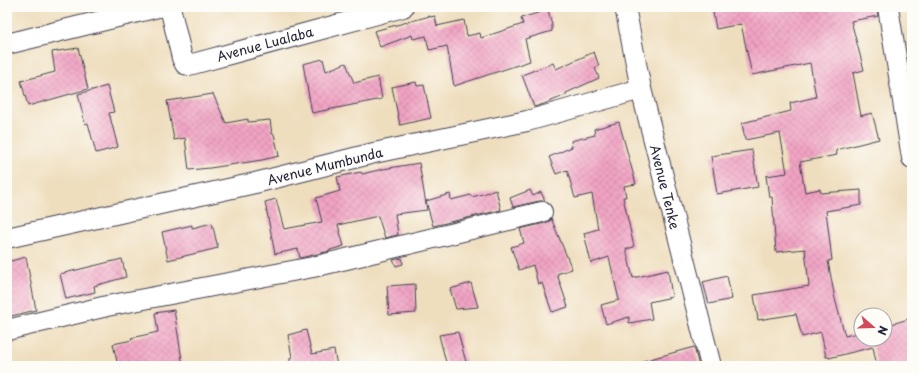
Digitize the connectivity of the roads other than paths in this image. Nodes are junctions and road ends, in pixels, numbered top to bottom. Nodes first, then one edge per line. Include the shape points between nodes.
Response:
1 (158, 7) edge
2 (170, 7) edge
3 (403, 7) edge
4 (625, 7) edge
5 (888, 7) edge
6 (7, 44) edge
7 (641, 89) junction
8 (912, 158) edge
9 (542, 212) dead end
10 (7, 238) edge
11 (7, 330) edge
12 (711, 366) edge

1 - 6 street
2 - 3 street, Avenue Lualaba via 182,58 185,64 189,65
4 - 7 street, Avenue Tenke
5 - 8 street
7 - 10 street, Avenue Mumbunda via 527,121 374,153 255,183
7 - 12 street, Avenue Tenke
9 - 11 street via 313,267 107,306

